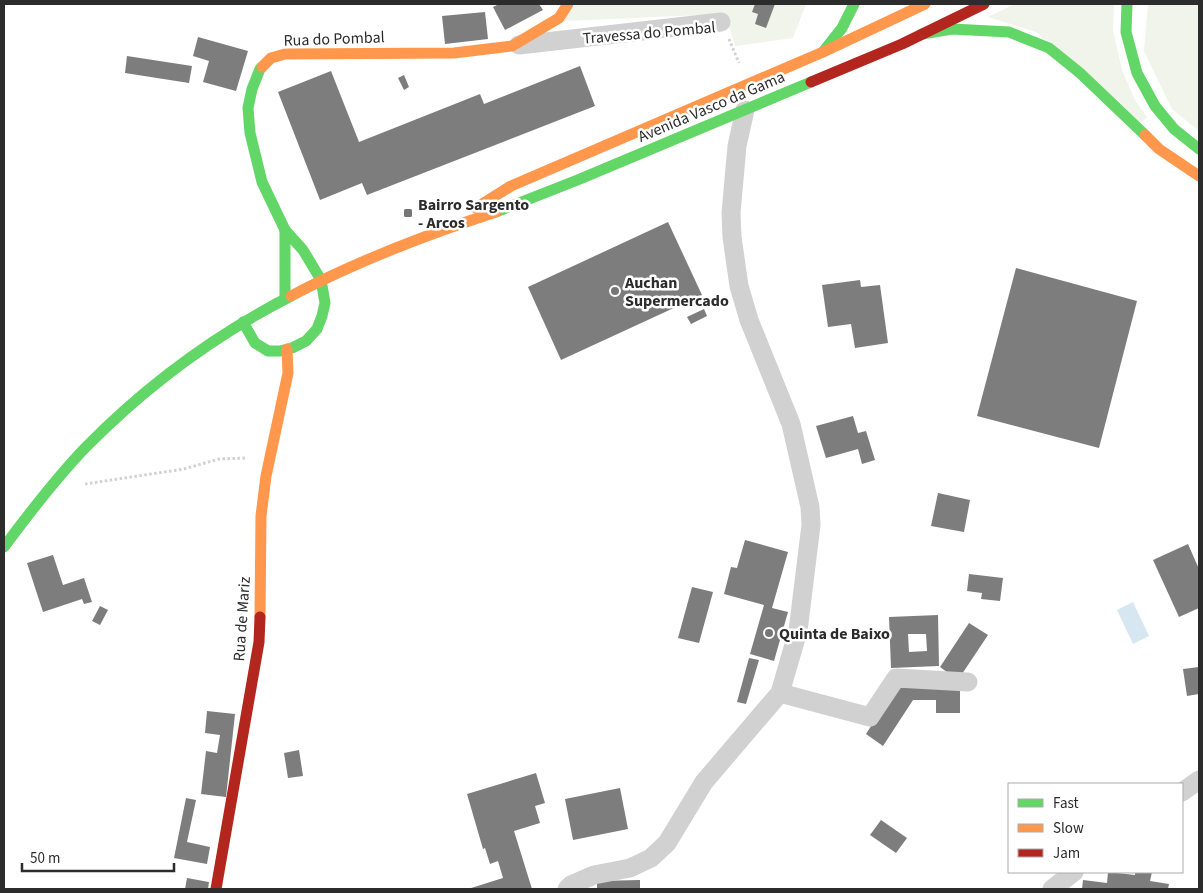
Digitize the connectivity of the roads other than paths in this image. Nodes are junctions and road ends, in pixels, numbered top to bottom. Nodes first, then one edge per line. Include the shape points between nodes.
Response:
1 (568, 4) edge
2 (854, 4) edge
3 (925, 4) edge
4 (984, 4) edge
5 (1127, 4) edge
6 (721, 22) road end
7 (922, 34) junction
8 (512, 46) junction
9 (823, 52) junction
10 (745, 110) junction
11 (1199, 148) edge
12 (1199, 176) edge
13 (446, 228) junction
14 (285, 230) junction
15 (321, 280) junction
16 (286, 298) junction
17 (243, 322) junction
18 (287, 349) junction
19 (4, 546) edge
20 (968, 682) dead end
21 (780, 693) junction
22 (1199, 780) edge
23 (1183, 791) edge
24 (1073, 873) edge
25 (216, 889) edge
26 (567, 889) edge
27 (1052, 889) edge

1 - 8 main road, Rua do Pombal via 559,18
2 - 9 main road via 842,28
3 - 9 main road, Avenida Vasco da Gama
4 - 7 main road, Avenida Vasco da Gama
5 - 11 main road via 1126,32 1137,73 1155,106 1174,130
6 - 8 street, Travessa do Pombal
7 - 10 main road, Avenida Vasco da Gama
7 - 12 main road via 952,29 1008,32 1049,48 1080,73 1159,150
8 - 14 main road, Rua do Pombal via 454,53 285,54 271,58 260,69 252,89 248,108 250,133 262,182
9 - 13 main road, Avenida Vasco da Gama via 510,186
10 - 13 main road, Avenida Vasco da Gama via 519,204
10 - 21 street via 737,146 731,213 739,286 749,320 791,424 812,525 798,631
13 - 15 main road, Avenida Vasco da Gama
14 - 15 main road, Rua do Pombal
14 - 16 main road, Rua do Pombal
15 - 16 main road, Avenida Vasco da Gama
15 - 18 main road via 325,303 317,329 306,341
16 - 17 main road, Avenida Vasco da Gama
17 - 18 main road via 255,343 268,351
17 - 19 main road, Avenida Vasco da Gama via 141,395 88,445
18 - 25 main road, Rua de Mariz via 288,373 266,476 261,516 259,642
20 - 21 street via 896,678 870,718
21 - 26 street via 704,782 667,843 651,858 630,868 594,875
22 - 23 street
24 - 27 street

